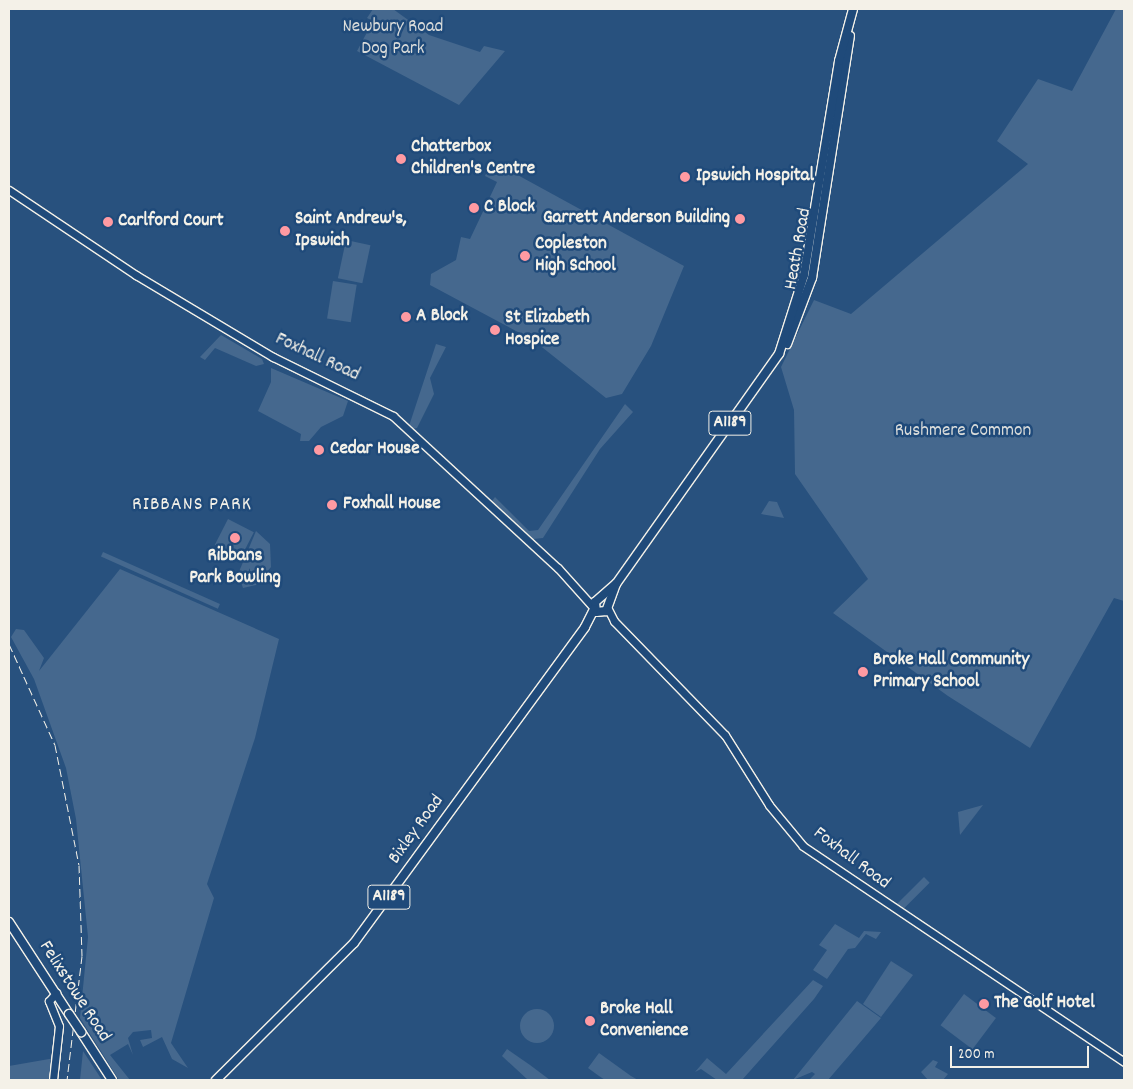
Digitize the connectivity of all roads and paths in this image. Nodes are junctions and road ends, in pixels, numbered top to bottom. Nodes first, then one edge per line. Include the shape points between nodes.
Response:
1 (853, 9) edge
2 (850, 25) junction
3 (9, 190) edge
4 (779, 354) junction
5 (600, 607) junction
6 (9, 922) edge
7 (56, 994) junction
8 (69, 1012) junction
9 (57, 1019) junction
10 (1124, 1062) edge
11 (54, 1080) edge
12 (112, 1080) edge
13 (216, 1080) edge

1 - 2 main road, Heath Road
2 - 4 main road, Heath Road via 839,61 807,255
2 - 4 main road, Heath Road via 812,278 797,325
3 - 5 street, Foxhall Road via 136,275 274,357 393,416
4 - 5 main road, Heath Road / A1189
5 - 10 street, Foxhall Road via 725,735 769,805 803,846
5 - 13 main road, Bixley Road / A1189 via 354,943
6 - 7 main road, Felixstowe Road
7 - 8 main road, Felixstowe Road
7 - 9 street via 49,1001
8 - 9 street
8 - 12 main road, Felixstowe Road, bridge
9 - 11 street

